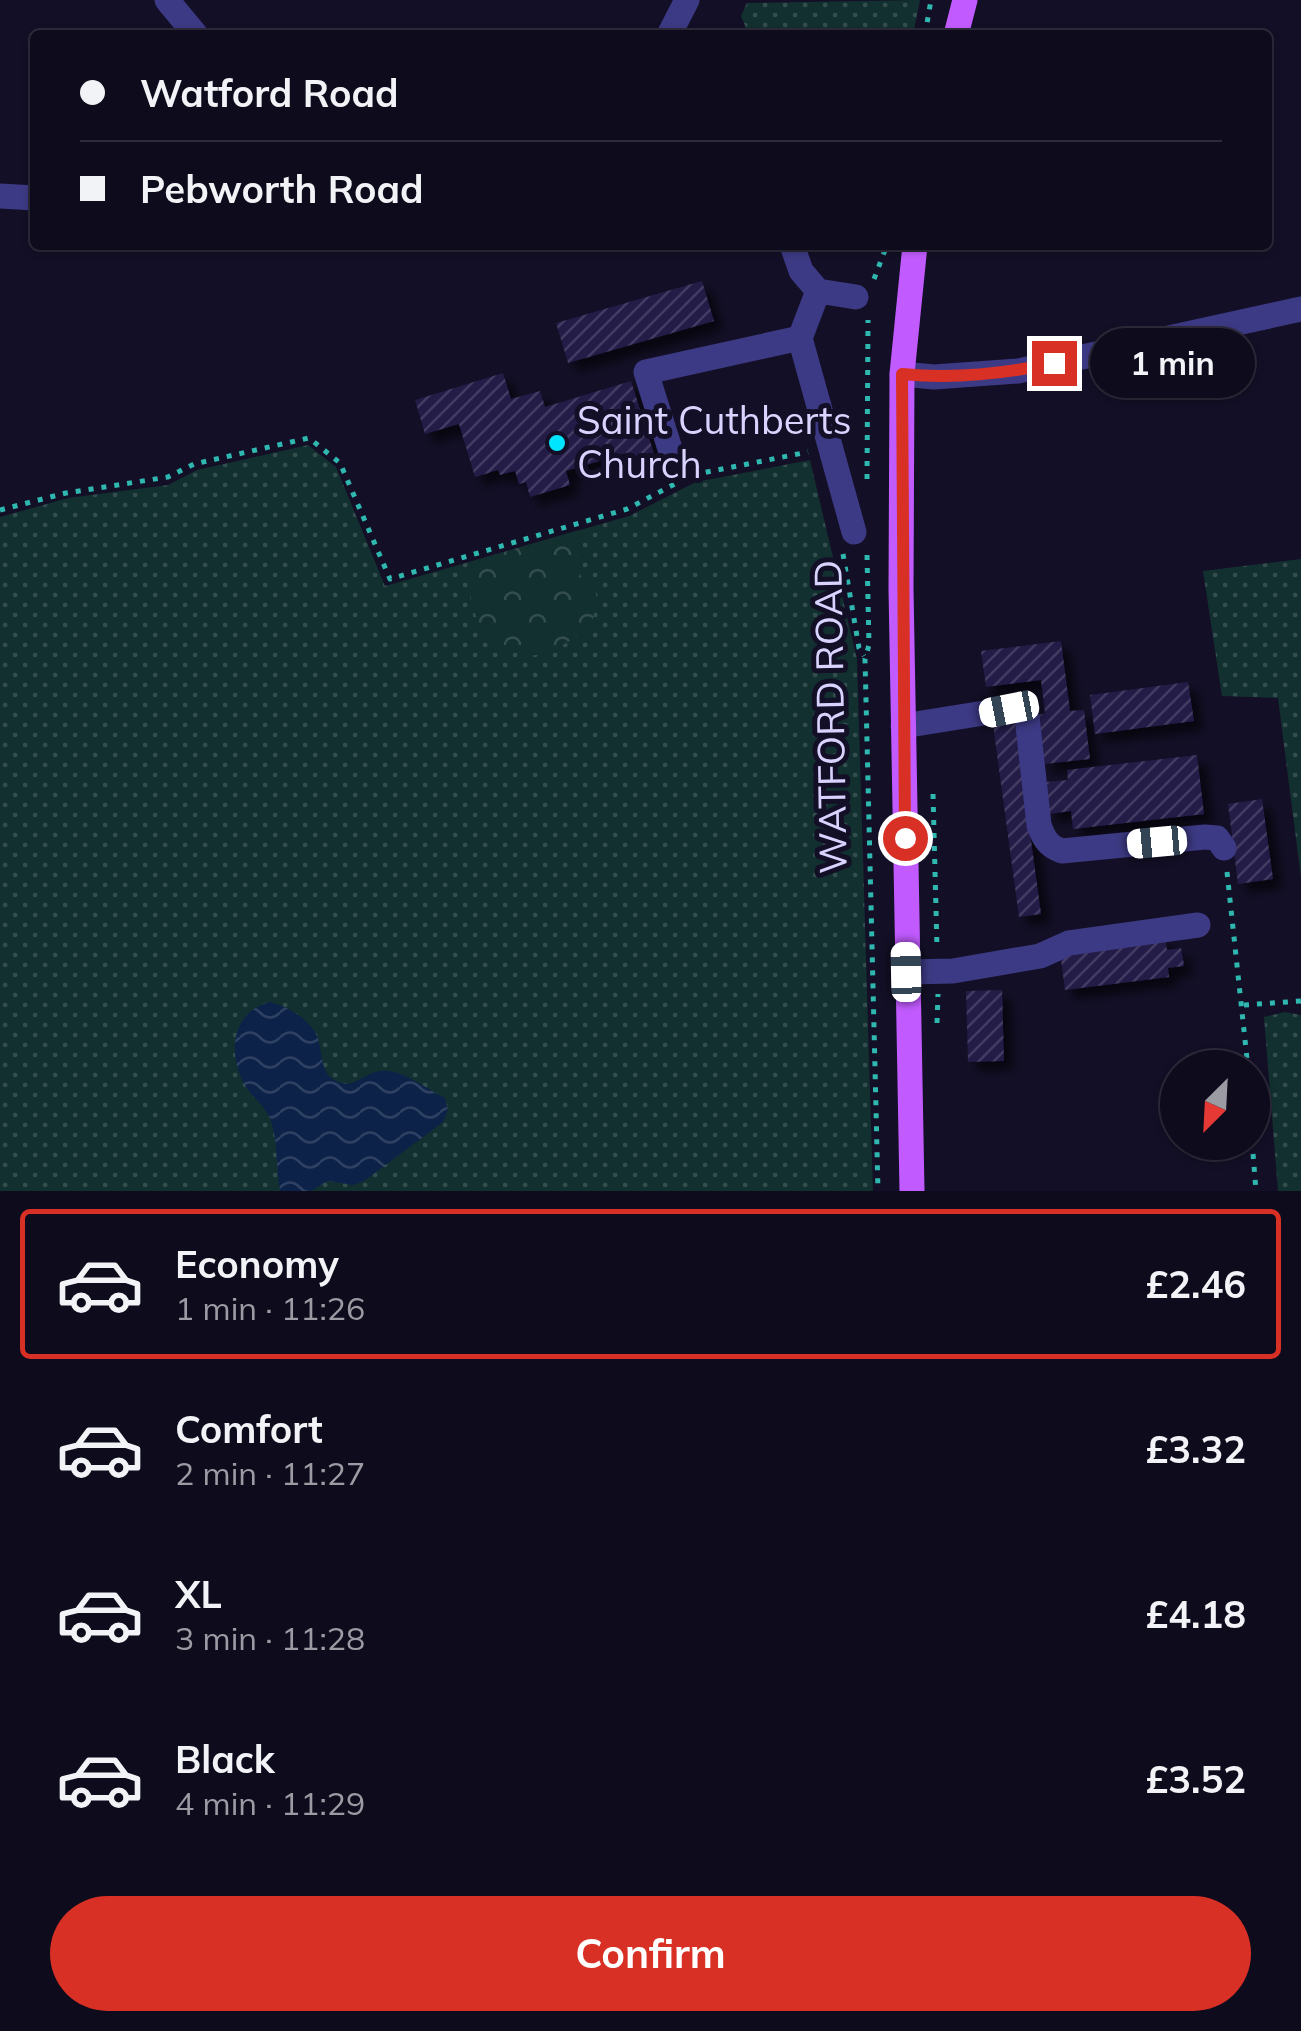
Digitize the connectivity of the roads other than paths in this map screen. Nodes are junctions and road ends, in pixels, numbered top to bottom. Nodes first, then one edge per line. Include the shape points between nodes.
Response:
1 (166, 0) edge
2 (688, 0) edge
3 (965, 0) edge
4 (192, 30) edge
5 (677, 30) edge
6 (957, 30) edge
7 (0, 196) edge
8 (30, 198) edge
9 (794, 250) edge
10 (914, 250) edge
11 (818, 291) junction
12 (866, 301) road end
13 (1301, 309) edge
14 (800, 338) junction
15 (902, 374) junction
16 (670, 449) dead end
17 (855, 544) road end
18 (903, 726) junction
19 (1224, 848) road end
20 (1198, 925) dead end
21 (906, 972) junction
22 (912, 1191) edge

1 - 4 street
2 - 5 street
3 - 6 main road
7 - 8 street
9 - 11 street
10 - 15 main road, WATFORD ROAD
11 - 12 street
11 - 14 street
13 - 15 street via 1018,371
14 - 16 street via 646,372
14 - 17 street
15 - 18 main road, WATFORD ROAD
18 - 19 street via 1021,710 1038,825 1044,841 1062,851 1205,837 1217,838
18 - 21 main road, WATFORD ROAD
20 - 21 street via 1069,943 1040,956 953,971
21 - 22 main road, WATFORD ROAD

